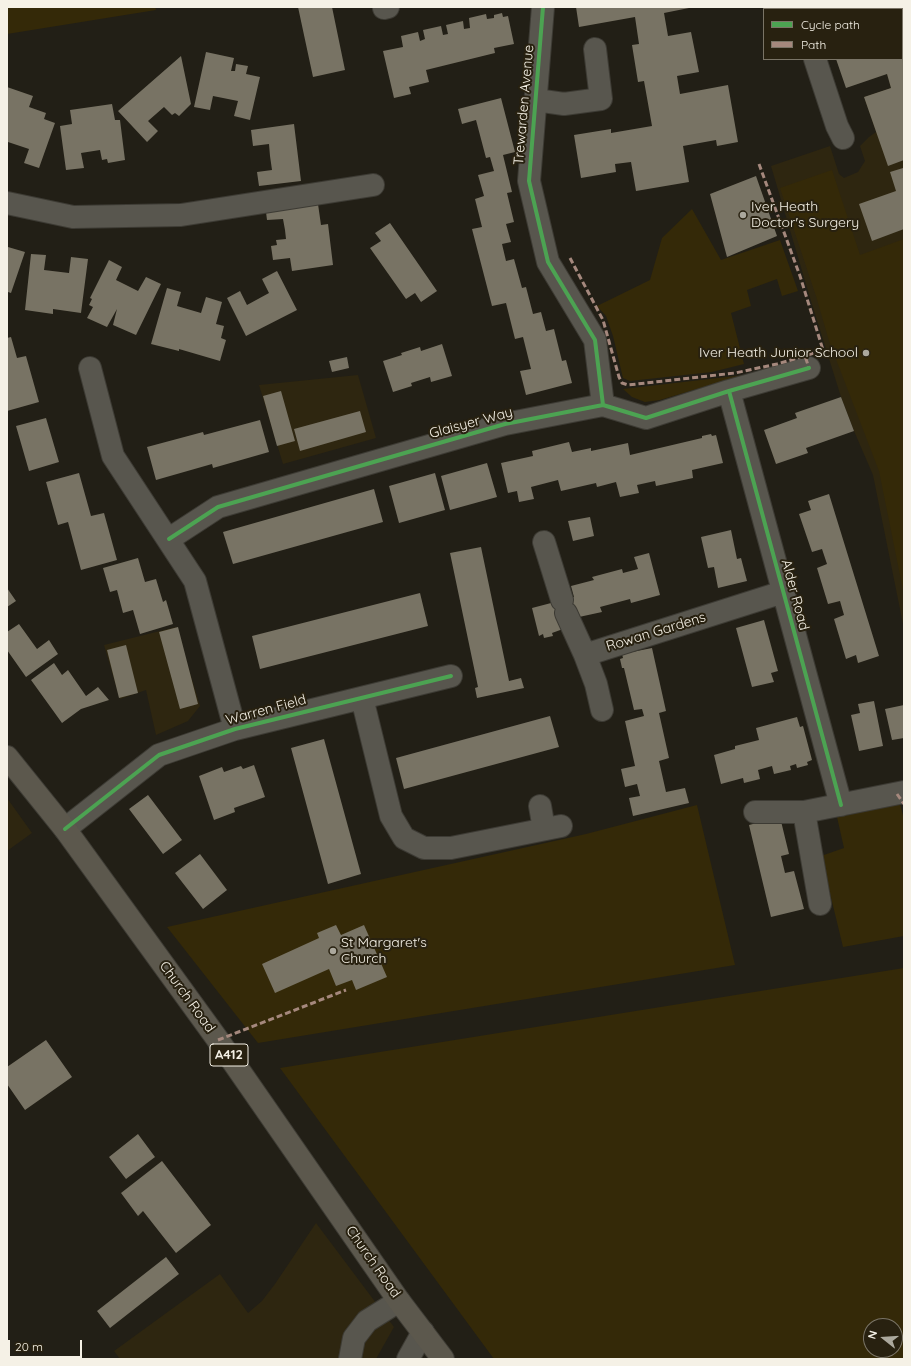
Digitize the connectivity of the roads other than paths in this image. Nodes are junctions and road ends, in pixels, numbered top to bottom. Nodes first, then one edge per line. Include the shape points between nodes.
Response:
1 (543, 7) edge
2 (595, 49) dead end
3 (815, 60) edge
4 (536, 100) junction
5 (843, 138) dead end
6 (373, 185) dead end
7 (7, 203) edge
8 (90, 368) dead end
9 (810, 368) dead end
10 (729, 391) junction
11 (603, 405) junction
12 (169, 539) junction
13 (544, 542) dead end
14 (783, 592) junction
15 (584, 655) junction
16 (451, 676) dead end
17 (362, 698) junction
18 (602, 710) dead end
19 (236, 729) junction
20 (7, 757) edge
21 (904, 792) edge
22 (841, 804) junction
23 (540, 806) dead end
24 (755, 812) dead end
25 (804, 812) junction
26 (65, 829) junction
27 (820, 904) dead end
28 (399, 1301) junction
29 (423, 1332) junction
30 (350, 1359) edge
31 (408, 1359) edge
32 (443, 1359) edge

1 - 4 street, Trewarden Avenue
2 - 4 street via 601,99 564,104
3 - 5 street
4 - 11 street, Trewarden Avenue via 529,181 548,262 595,340
6 - 7 street via 181,215 73,216
8 - 12 street via 113,456
9 - 10 street, Glaisyer Way
10 - 11 street, Glaisyer Way via 646,418
10 - 14 street, Alder Road
11 - 12 street, Glaisyer Way via 505,424 218,507
12 - 19 street via 195,582
13 - 15 street via 564,606
14 - 15 street, Rowan Gardens
14 - 22 street, Alder Road
15 - 18 street via 596,684
16 - 17 street, Warren Field
17 - 19 street, Warren Field
17 - 23 street via 391,816 404,838 424,848 451,848 552,827
19 - 26 street, Warren Field via 159,755
20 - 26 main road, Church Road / A412
21 - 22 street
22 - 25 street
24 - 25 street
25 - 27 street
26 - 28 main road, Church Road / A412 via 243,1074
28 - 29 main road, Church Road / A412
28 - 30 street via 367,1321 354,1338
29 - 31 street
29 - 32 main road, Church Road / A412

